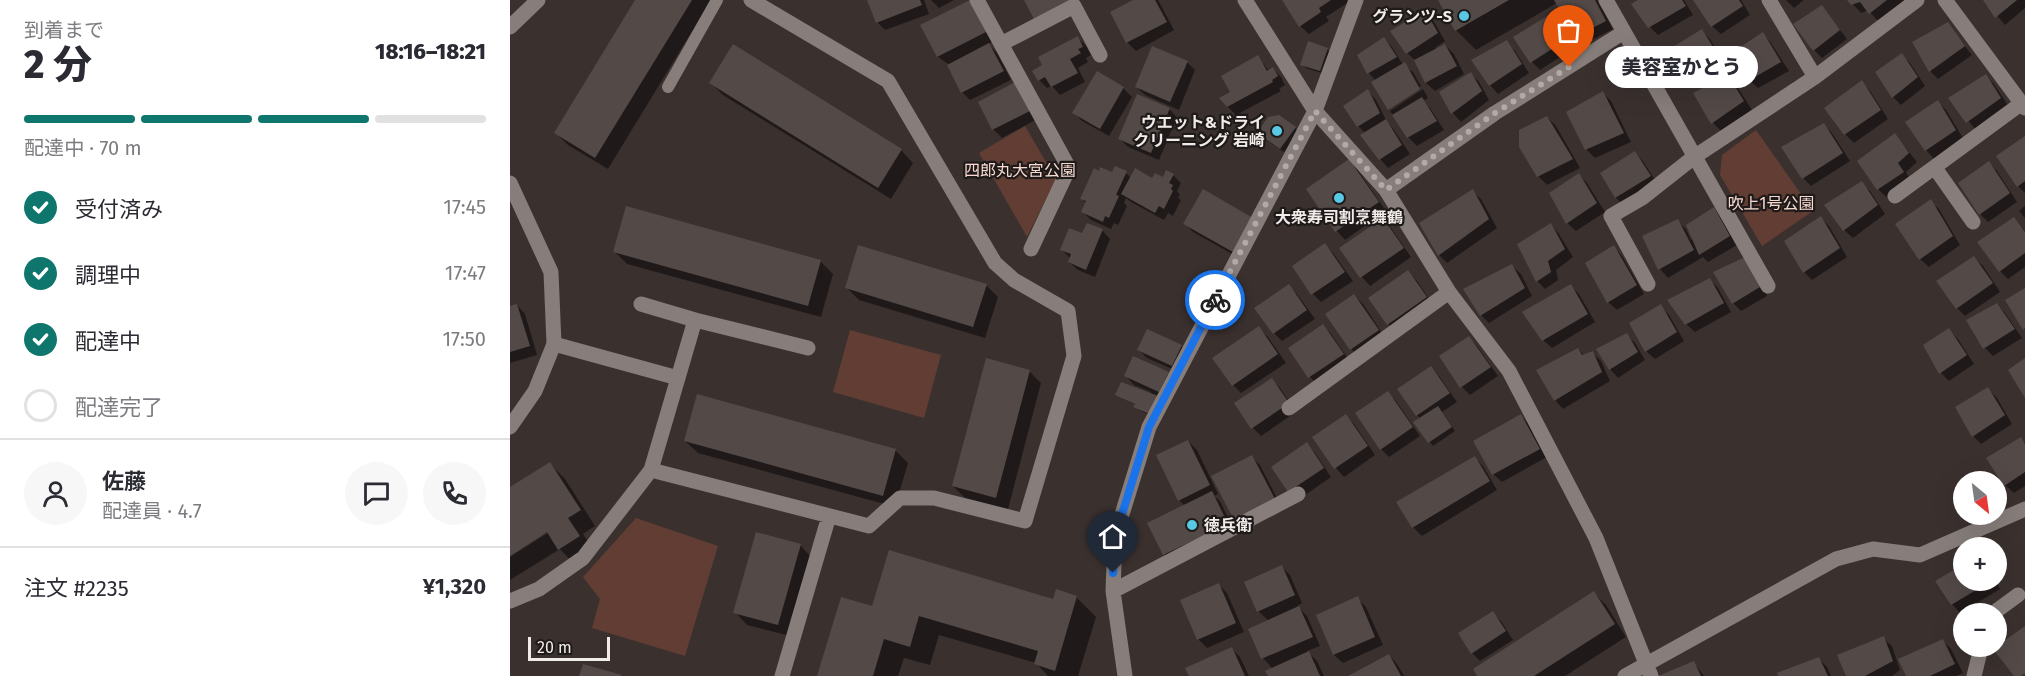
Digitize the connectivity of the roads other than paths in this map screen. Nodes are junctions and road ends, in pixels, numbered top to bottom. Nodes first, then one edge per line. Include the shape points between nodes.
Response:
1 (538, 0) edge
2 (717, 0) edge
3 (751, 0) edge
4 (977, 0) edge
5 (1245, 0) edge
6 (1356, 0) edge
7 (1606, 0) edge
8 (1768, 0) edge
9 (1917, 0) edge
10 (1945, 0) edge
11 (510, 27) edge
12 (1624, 32) junction
13 (1001, 44) junction
14 (1100, 55) dead end
15 (1815, 77) junction
16 (668, 87) dead end
17 (2023, 106) edge
18 (1315, 111) junction
19 (1694, 157) junction
20 (1935, 168) junction
21 (510, 183) edge
22 (1386, 190) junction
23 (1895, 196) dead end
24 (1973, 222) dead end
25 (1031, 249) dead end
26 (1648, 284) dead end
27 (1768, 286) dead end
28 (1449, 292) junction
29 (641, 304) dead end
30 (695, 320) junction
31 (554, 344) junction
32 (808, 348) dead end
33 (678, 378) junction
34 (1289, 408) dead end
35 (510, 427) edge
36 (651, 470) junction
37 (1298, 494) dead end
38 (2025, 509) edge
39 (829, 516) junction
40 (1113, 591) junction
41 (2018, 595) dead end
42 (510, 601) edge
43 (2007, 603) edge
44 (1979, 657) edge
45 (1649, 670) edge
46 (782, 676) edge
47 (1125, 676) edge
48 (1625, 676) edge
49 (1974, 676) edge

1 - 11 street
2 - 16 lane
3 - 39 street via 888,81 995,262 1014,280 1068,311 1074,356 1025,521 934,498 900,498 868,526
4 - 13 street
5 - 18 street
6 - 18 street
7 - 12 street
8 - 15 street
9 - 15 street
10 - 17 street
12 - 19 street
12 - 22 street via 1495,113
13 - 14 street via 1074,6
13 - 25 street via 1069,168
15 - 19 street
17 - 20 street
18 - 22 street
18 - 40 street via 1149,427 1115,537
19 - 26 street via 1642,198 1611,216
19 - 27 street
20 - 23 street
20 - 24 street
21 - 31 street via 551,272
22 - 28 street
28 - 34 street
28 - 45 street via 1509,371 1596,538
29 - 30 street
30 - 32 street
30 - 33 street
31 - 33 street
31 - 35 street via 535,391
33 - 36 street
36 - 39 street
36 - 42 street via 583,558 538,589
37 - 40 street
38 - 45 street via 1920,555 1873,549 1836,559
39 - 46 street
40 - 47 street
41 - 43 street
44 - 49 street
45 - 48 street

